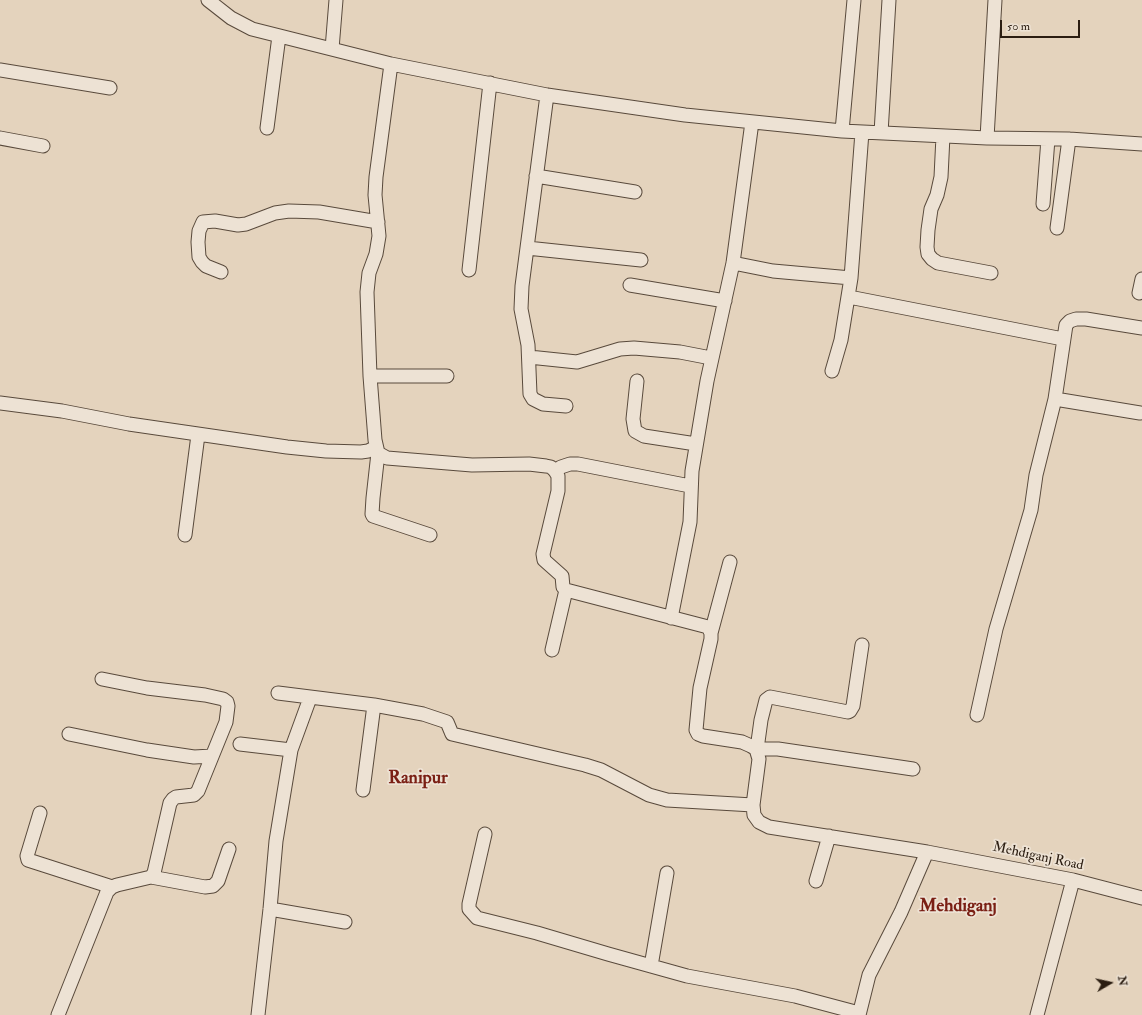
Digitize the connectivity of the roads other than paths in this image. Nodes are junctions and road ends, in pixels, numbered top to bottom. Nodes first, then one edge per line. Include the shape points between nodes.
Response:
1 (208, 0) edge
2 (336, 0) edge
3 (854, 0) edge
4 (889, 0) edge
5 (995, 0) edge
6 (279, 36) junction
7 (332, 49) junction
8 (391, 64) junction
9 (0, 70) edge
10 (490, 84) junction
11 (110, 88) dead end
12 (546, 95) junction
13 (752, 122) junction
14 (267, 128) dead end
15 (842, 131) junction
16 (862, 132) junction
17 (881, 133) junction
18 (943, 136) junction
19 (0, 138) edge
20 (987, 138) junction
21 (1048, 139) junction
22 (1068, 139) junction
23 (1142, 144) edge
24 (43, 146) dead end
25 (536, 176) junction
26 (635, 192) dead end
27 (1043, 204) dead end
28 (378, 222) junction
29 (1057, 228) dead end
30 (527, 248) junction
31 (641, 260) dead end
32 (733, 263) junction
33 (469, 270) dead end
34 (220, 272) dead end
35 (991, 273) dead end
36 (851, 278) junction
37 (1142, 279) edge
38 (630, 285) dead end
39 (1139, 293) dead end
40 (848, 297) junction
41 (725, 301) junction
42 (1142, 328) edge
43 (1063, 339) junction
44 (529, 357) junction
45 (711, 358) junction
46 (832, 371) dead end
47 (370, 376) junction
48 (447, 376) dead end
49 (637, 381) dead end
50 (1055, 399) junction
51 (0, 404) edge
52 (566, 406) dead end
53 (1140, 413) dead end
54 (198, 435) junction
55 (696, 444) junction
56 (377, 450) junction
57 (555, 471) junction
58 (690, 486) junction
59 (185, 534) dead end
60 (430, 535) dead end
61 (730, 562) dead end
62 (566, 590) junction
63 (672, 618) junction
64 (711, 633) junction
65 (862, 645) dead end
66 (552, 650) dead end
67 (102, 679) dead end
68 (278, 693) dead end
69 (310, 698) junction
70 (374, 705) junction
71 (977, 715) dead end
72 (69, 734) dead end
73 (240, 744) dead end
74 (757, 749) junction
75 (292, 750) junction
76 (212, 756) junction
77 (913, 769) dead end
78 (363, 790) dead end
79 (752, 805) junction
80 (40, 813) dead end
81 (485, 834) dead end
82 (829, 836) junction
83 (230, 849) dead end
84 (927, 852) junction
85 (667, 873) dead end
86 (151, 877) junction
87 (1073, 880) junction
88 (816, 881) dead end
89 (112, 887) junction
90 (1142, 898) edge
91 (270, 910) junction
92 (345, 922) dead end
93 (651, 966) junction
94 (859, 1014) edge
95 (58, 1015) edge
96 (258, 1015) edge
97 (1037, 1015) edge

1 - 6 street via 231,18 252,29
2 - 7 street
3 - 15 street
4 - 17 street
5 - 20 street
6 - 7 street
6 - 14 street
7 - 8 street
8 - 10 street
8 - 28 street via 376,177
9 - 11 street
10 - 12 street
10 - 33 street
12 - 13 street
12 - 25 street
13 - 15 street
13 - 32 street
15 - 16 street
16 - 17 street
16 - 36 street
17 - 18 street
18 - 20 street
18 - 35 street via 941,177 931,208 928,254 938,263
19 - 24 street
20 - 21 street
21 - 22 street
21 - 27 street
22 - 23 street
22 - 29 street
25 - 26 street
25 - 30 street
28 - 34 street via 319,212 289,211 242,224 203,222 199,231 199,257 206,266
28 - 47 street via 376,254 367,287
30 - 31 street
30 - 44 street via 521,309
32 - 36 street via 773,272
32 - 41 street
36 - 40 street
37 - 39 street
38 - 41 street
40 - 43 street
40 - 46 street via 841,340
41 - 45 street
42 - 43 street via 1076,319 1066,325
43 - 50 street
44 - 45 street via 577,362 620,349 634,348
44 - 52 street via 530,394 533,399 543,404
45 - 55 street
47 - 48 street
47 - 56 street
49 - 55 street via 633,418 635,430 644,436
50 - 53 street
50 - 71 street via 1036,474 1029,517 996,629
51 - 54 street via 62,411
54 - 56 street via 326,451
54 - 59 street
55 - 58 street
56 - 57 street via 387,458 472,466 529,464 551,467
56 - 60 street via 373,516
57 - 58 street via 561,467 578,464
57 - 62 street via 558,476 558,491 544,560 562,576 563,587
58 - 63 street via 690,522
61 - 64 street
62 - 63 street
62 - 66 street
63 - 64 street via 708,627
64 - 74 street via 700,688 696,730 704,736 742,742
65 - 74 street via 853,706 850,711 770,697 766,700 761,720
67 - 76 street via 226,700 226,722
68 - 69 street
69 - 70 street
69 - 75 street
70 - 78 street
70 - 79 street via 423,714 448,722 452,734 601,770 649,795 667,800
72 - 76 street via 147,750 194,757
73 - 75 street
74 - 77 street via 778,749
74 - 79 street via 759,759
75 - 91 street via 276,841
76 - 86 street via 196,794 176,797 170,803
79 - 82 street, Mehdiganj Road via 759,822 769,827
80 - 89 street via 28,860
81 - 93 street via 469,909 477,918
82 - 84 street, Mehdiganj Road
82 - 88 street
83 - 86 street via 218,881 213,886 204,887
84 - 87 street, Mehdiganj Road
84 - 94 street via 901,912 869,975
85 - 93 street
86 - 89 street
87 - 90 street, Mehdiganj Road
87 - 97 street
89 - 95 street via 107,892
91 - 92 street
91 - 96 street
93 - 94 street via 687,976 795,996

